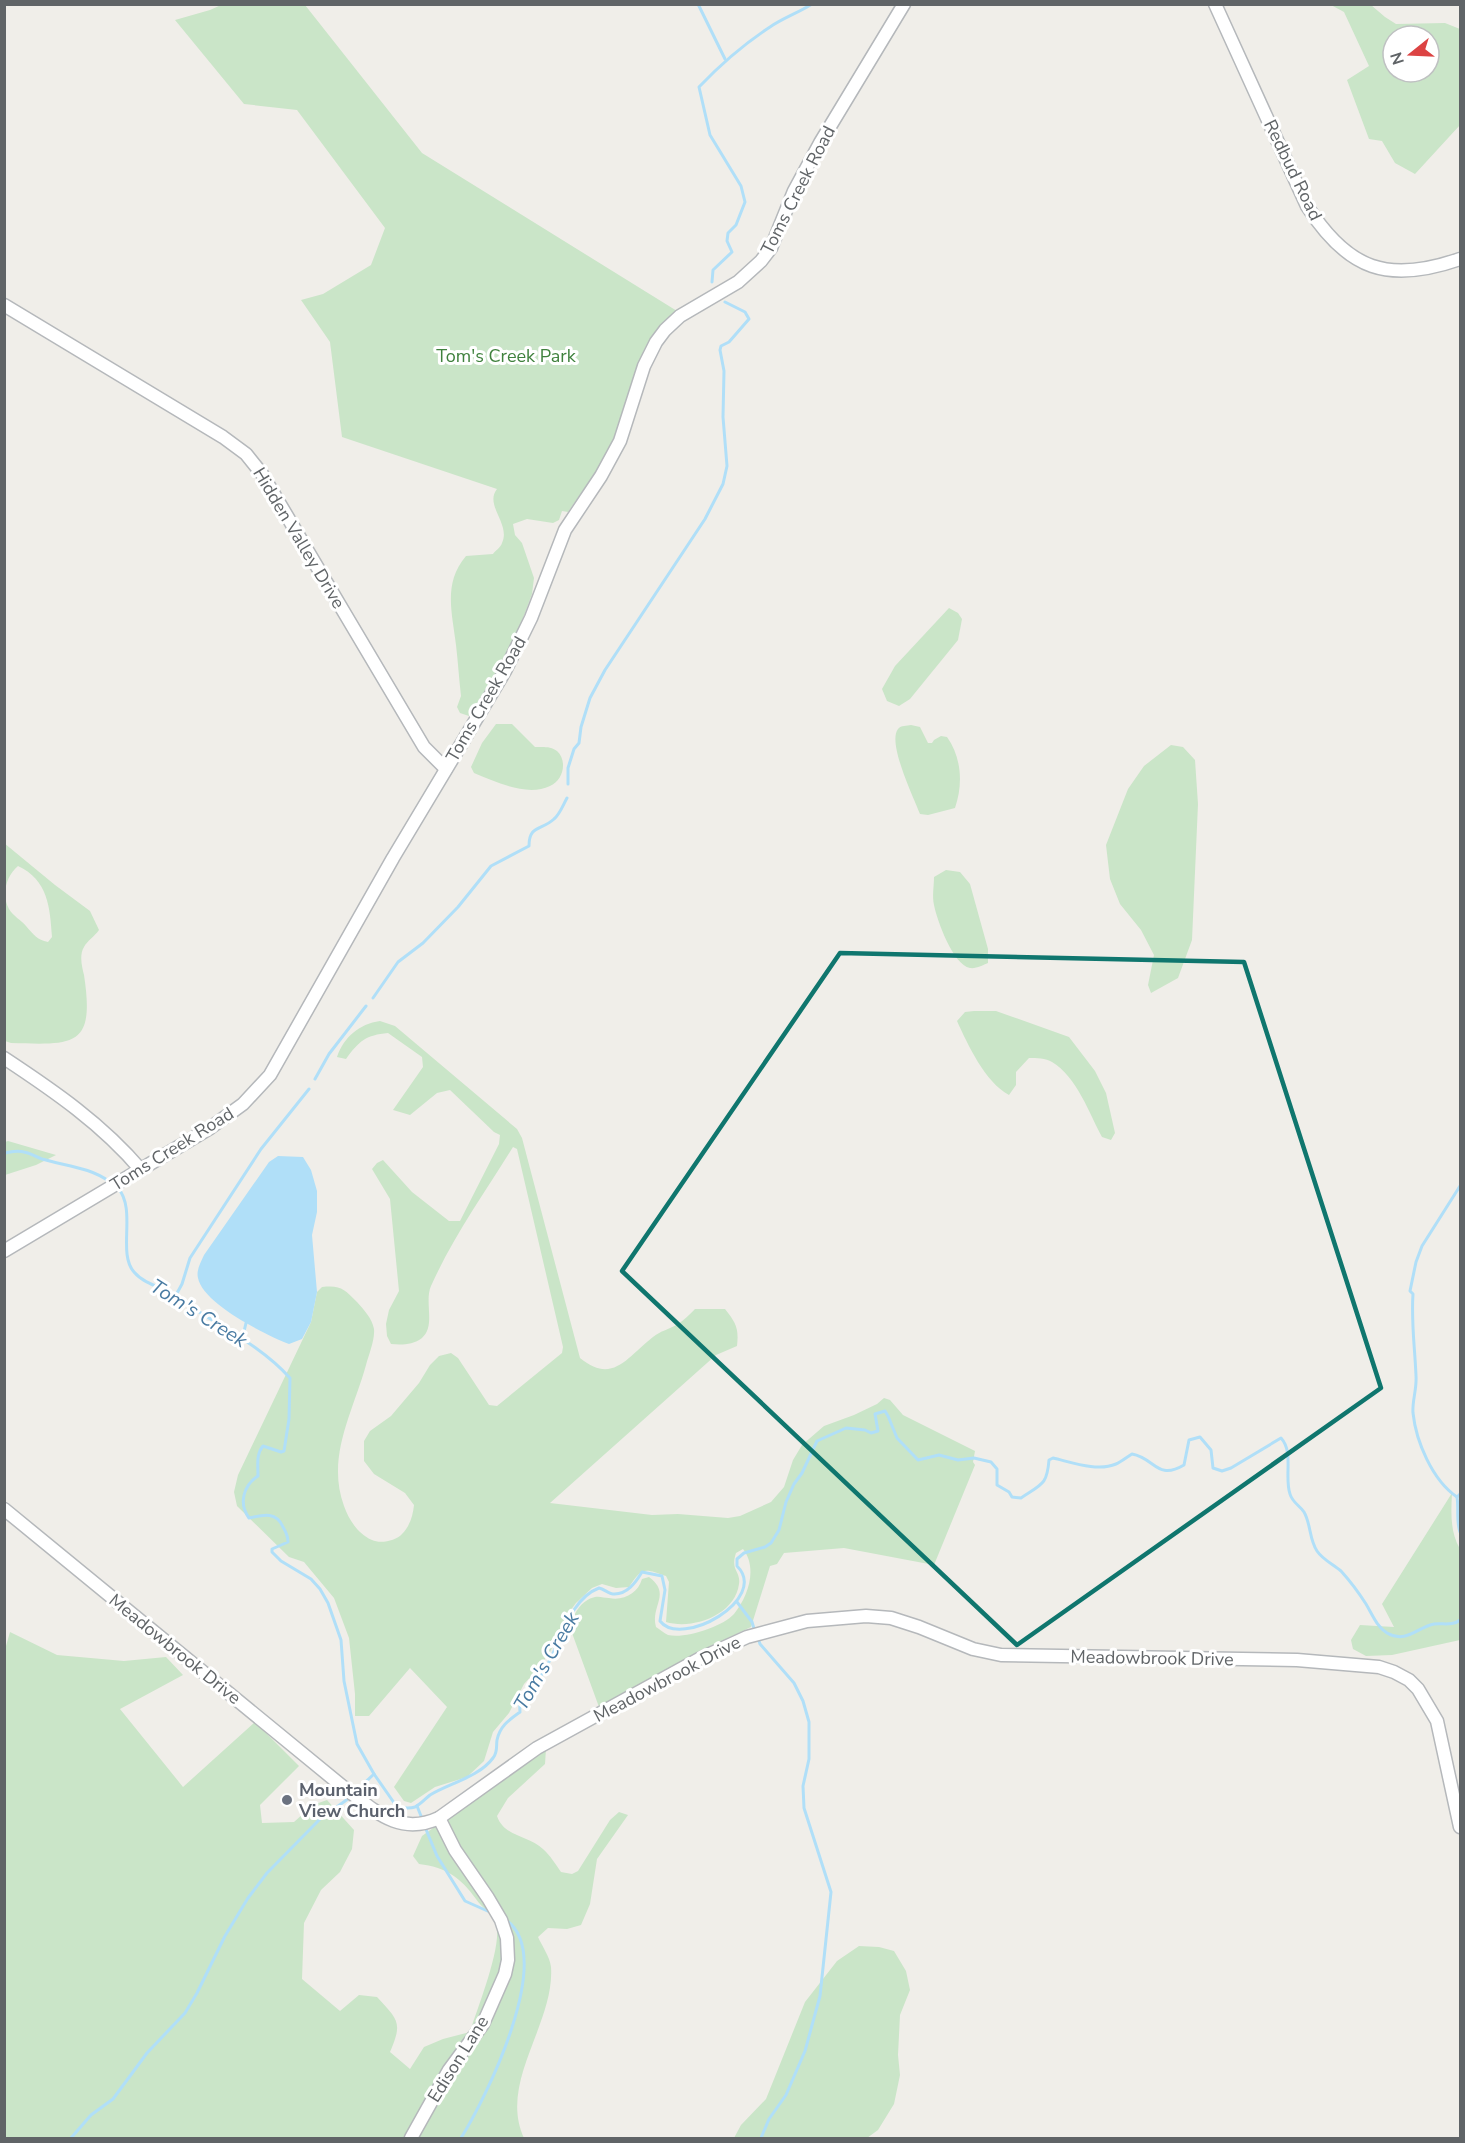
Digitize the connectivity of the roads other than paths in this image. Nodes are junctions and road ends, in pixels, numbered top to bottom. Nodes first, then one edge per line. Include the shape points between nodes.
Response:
1 (904, 4) edge
2 (1215, 4) edge
3 (1461, 259) edge
4 (4, 305) edge
5 (446, 770) junction
6 (4, 1058) edge
7 (141, 1170) junction
8 (4, 1251) edge
9 (4, 1509) edge
10 (439, 1818) junction
11 (1461, 1827) edge
12 (411, 2139) edge

1 - 5 street, Toms Creek Road via 806,168 771,248 738,282 680,316 656,342 615,453 566,530 512,658
2 - 3 street, Redbud Road via 1307,206 1329,237 1357,260 1391,271 1420,271
4 - 5 street, Hidden Valley Drive via 226,438 246,454 262,474 424,747
5 - 7 street, Toms Creek Road via 270,1075 231,1113
6 - 7 street via 91,1119
7 - 8 street, Toms Creek Road
9 - 10 street, Meadowbrook Drive via 342,1786 392,1822 417,1825
10 - 11 street, Meadowbrook Drive via 537,1748 699,1659 747,1637 807,1621 866,1616 900,1621 973,1649 1001,1655 1297,1660 1379,1667 1394,1672 1418,1689 1437,1721
10 - 12 street, Edison Lane via 501,1920 508,1960 483,2024 449,2070

